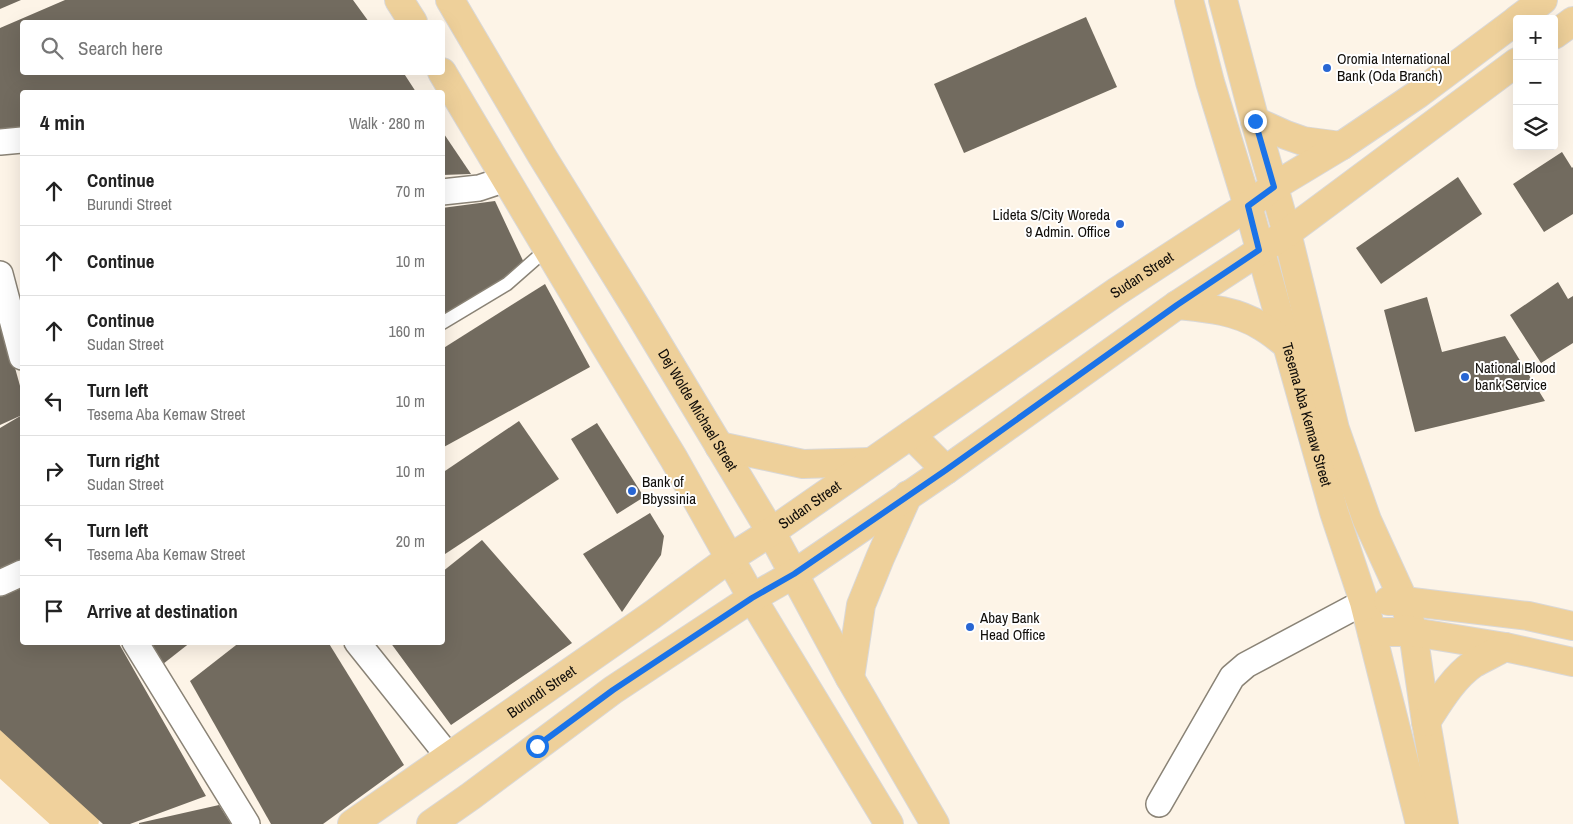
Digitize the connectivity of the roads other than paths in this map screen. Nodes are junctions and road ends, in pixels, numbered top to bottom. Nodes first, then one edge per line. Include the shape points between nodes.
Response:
1 (399, 0) edge
2 (450, 0) edge
3 (1189, 0) edge
4 (1223, 0) edge
5 (1543, 0) edge
6 (1522, 15) edge
7 (412, 20) edge
8 (1573, 21) edge
9 (1513, 22) edge
10 (1558, 32) edge
11 (1513, 65) edge
12 (444, 75) edge
13 (1430, 85) junction
14 (1452, 110) junction
15 (1255, 121) junction
16 (20, 140) edge
17 (0, 142) edge
18 (1341, 146) junction
19 (506, 179) junction
20 (1274, 187) junction
21 (445, 192) edge
22 (1248, 206) junction
23 (1287, 233) junction
24 (548, 248) junction
25 (1259, 250) junction
26 (0, 274) edge
27 (1177, 305) junction
28 (445, 321) edge
29 (1286, 344) junction
30 (20, 349) edge
31 (911, 435) junction
32 (719, 446) junction
33 (871, 462) junction
34 (946, 470) junction
35 (908, 495) junction
36 (771, 532) junction
37 (730, 558) junction
38 (20, 574) edge
39 (794, 574) junction
40 (0, 582) edge
41 (752, 598) junction
42 (1404, 601) junction
43 (1364, 602) junction
44 (1573, 626) edge
45 (1372, 632) junction
46 (1414, 632) junction
47 (137, 645) edge
48 (359, 645) edge
49 (1505, 648) junction
50 (1573, 662) edge
51 (850, 678) junction
52 (1426, 722) junction
53 (449, 757) junction
54 (1159, 804) dead end
55 (247, 824) edge
56 (352, 824) edge
57 (432, 824) edge
58 (889, 824) edge
59 (935, 824) edge
60 (1420, 824) edge
61 (1444, 824) edge

1 - 7 main road
2 - 32 main road, Dej Wolde Michael Street
3 - 22 main road, Tesema Aba Kemaw Street
4 - 15 main road, Tesema Aba Kemaw Street
5 - 6 main road, Sudan Street
8 - 10 main road
9 - 13 main road, Sudan Street
11 - 14 main road
12 - 19 main road
13 - 14 main road
13 - 18 main road, Sudan Street
14 - 23 main road
15 - 18 main road via 1303,141
15 - 20 main road, Tesema Aba Kemaw Street
16 - 17 street
18 - 20 main road, Sudan Street
19 - 21 street via 479,188
19 - 24 main road
20 - 22 main road, Sudan Street
20 - 23 main road, Tesema Aba Kemaw Street
22 - 25 main road, Tesema Aba Kemaw Street
22 - 31 main road, Sudan Street via 1116,292
23 - 25 main road
23 - 42 main road, Tesema Aba Kemaw Street via 1335,429 1367,520
24 - 28 lane via 507,284
24 - 37 main road
25 - 27 main road
25 - 29 main road, Tesema Aba Kemaw Street
26 - 30 street
27 - 29 main road via 1233,314 1260,325
27 - 34 main road
29 - 43 main road, Tesema Aba Kemaw Street via 1334,512
31 - 33 main road, Sudan Street
31 - 34 main road
32 - 33 main road via 803,464
32 - 36 main road, Dej Wolde Michael Street
33 - 36 main road, Sudan Street
34 - 35 main road
35 - 39 main road
35 - 51 main road via 861,605
36 - 37 main road, Sudan Street
36 - 39 main road, Dej Wolde Michael Street
37 - 41 main road
37 - 53 main road, Burundi Street
38 - 40 street
39 - 41 main road
39 - 51 main road, Dej Wolde Michael Street
41 - 57 main road via 613,690
41 - 58 main road
42 - 43 main road
42 - 44 main road via 1528,616
42 - 46 main road, Tesema Aba Kemaw Street
43 - 45 main road, Tesema Aba Kemaw Street
43 - 54 street via 1246,665 1232,677
45 - 46 main road
45 - 60 main road, Tesema Aba Kemaw Street
46 - 49 main road
46 - 52 main road, Tesema Aba Kemaw Street
47 - 55 street
48 - 53 street
49 - 50 main road
49 - 52 main road via 1473,664 1457,678
51 - 59 main road, Dej Wolde Michael Street
52 - 61 main road, Tesema Aba Kemaw Street
53 - 56 main road, Burundi Street

